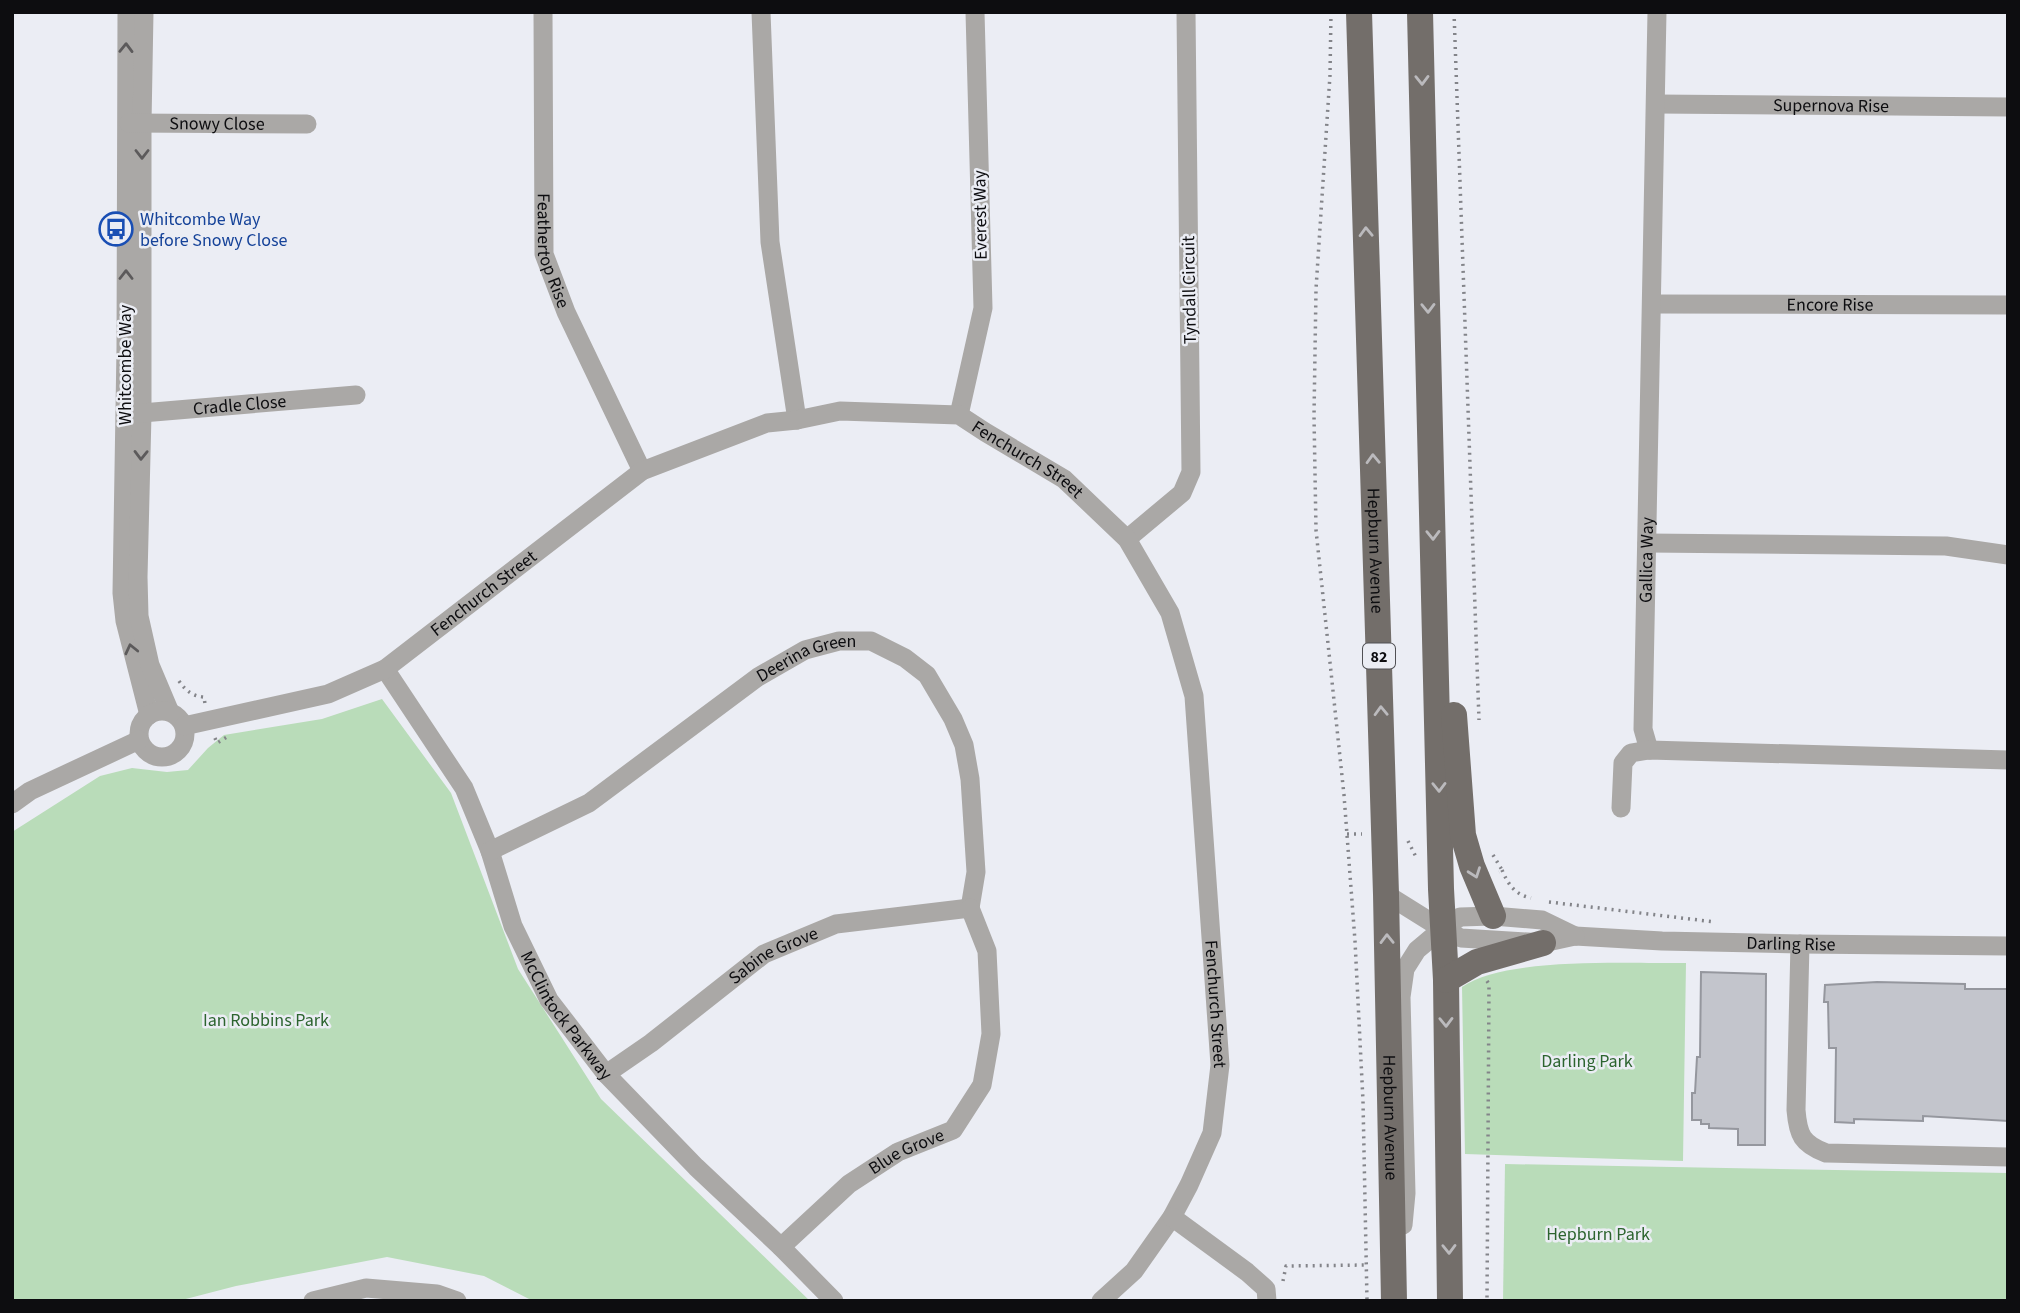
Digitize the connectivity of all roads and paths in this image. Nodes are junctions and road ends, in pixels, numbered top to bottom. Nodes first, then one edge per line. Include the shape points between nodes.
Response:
1 (127, 12) edge
2 (144, 12) edge
3 (543, 12) edge
4 (761, 12) edge
5 (975, 12) edge
6 (1186, 12) edge
7 (1331, 12) edge
8 (1359, 12) edge
9 (1420, 12) edge
10 (1454, 12) edge
11 (1657, 12) edge
12 (1656, 104) junction
13 (2008, 107) edge
14 (134, 123) junction
15 (307, 124) dead end
16 (1652, 304) junction
17 (2008, 305) edge
18 (356, 396) dead end
19 (133, 414) junction
20 (959, 415) junction
21 (797, 420) junction
22 (642, 471) junction
23 (1127, 539) junction
24 (1647, 543) junction
25 (2008, 555) edge
26 (1435, 589) junction
27 (385, 670) junction
28 (175, 676) dead end
29 (169, 710) junction
30 (149, 715) junction
31 (207, 720) junction
32 (1479, 721) dead end
33 (184, 726) junction
34 (228, 736) dead end
35 (139, 740) junction
36 (1649, 750) junction
37 (2008, 760) edge
38 (12, 804) edge
39 (1621, 807) dead end
40 (490, 851) junction
41 (1492, 852) dead end
42 (1502, 870) junction
43 (1479, 885) junction
44 (1386, 894) junction
45 (970, 908) junction
46 (1493, 916) junction
47 (1719, 922) dead end
48 (1442, 929) junction
49 (1574, 936) junction
50 (1543, 943) junction
51 (1800, 944) junction
52 (2008, 946) edge
53 (1477, 962) junction
54 (1446, 980) junction
55 (606, 1074) junction
56 (2008, 1157) edge
57 (1172, 1217) junction
58 (781, 1247) junction
59 (1392, 1253) junction
60 (1366, 1265) junction
61 (1274, 1295) edge
62 (313, 1301) edge
63 (457, 1301) edge
64 (834, 1301) edge
65 (1101, 1301) edge
66 (1367, 1301) edge
67 (1394, 1301) edge
68 (1450, 1301) edge
69 (1487, 1301) edge

14 -> 1 street, Whitcombe Way
2 - 14 street, Whitcombe Way
3 - 22 street, Feathertop Rise via 544,254 566,312
4 - 21 street via 770,242
5 - 20 street, Everest Way via 983,308
6 - 23 street, Tyndall Circuit via 1191,472 1182,493
7 - 60 path via 1316,289 1316,530 1355,941
44 -> 8 main road, Hepburn Avenue / 82
9 -> 26 main road
10 - 32 path
11 - 12 street, Gallica Way
12 - 13 street, Supernova Rise
12 - 16 street, Gallica Way
14 - 15 street, Snowy Close
14 - 19 street, Whitcombe Way
16 - 17 street, Encore Rise
16 - 24 street, Gallica Way
18 - 19 street, Cradle Close
19 -> 29 street, Whitcombe Way via 139,615 150,665
30 -> 19 street, Whitcombe Way via 132,657 122,593
20 - 21 street, Fenchurch Street via 841,411
20 - 23 street, Fenchurch Street via 1064,478
21 - 22 street, Fenchurch Street via 767,423
22 - 27 street, Fenchurch Street
23 - 57 street, Fenchurch Street via 1170,613 1194,696 1220,1065 1212,1133
24 - 25 street via 1946,546
24 - 36 street, Gallica Way via 1643,729
26 -> 43 main road via 1448,629 1463,835
26 -> 48 main road
27 - 31 street, Fenchurch Street via 328,694
27 - 40 street, McClintock Parkway via 464,788
28 - 31 path via 186,690 204,697
29 - 30 street
29 - 33 street, Whitcombe Way
30 - 35 street via 141,723
31 - 33 street, Fenchurch Street
31 - 34 path via 217,743
33 - 35 street via 181,747 169,756 155,756
35 - 38 street via 30,791
36 - 37 street
36 - 39 street via 1631,753 1623,763
40 - 45 street, Deerina Green via 589,803 758,677 805,650 839,641 871,641 927,675 964,745 976,872
40 - 55 street, McClintock Parkway via 513,926 549,1000
41 - 42 path
42 - 43 path
42 - 47 path via 1520,896
43 - 46 main road
44 - 48 street, Darling Rise
59 -> 44 main road, Hepburn Avenue / 82
45 - 55 street, Sabine Grove via 836,924 764,954
45 - 58 street, Blue Grove via 987,951 991,1034 982,1085 953,1130 898,1152 849,1184
46 - 48 street, Darling Rise via 1460,917
46 - 49 street, Darling Rise via 1542,920
48 - 50 street, Darling Rise via 1461,938
48 - 54 main road
48 - 59 street, Darling Rise via 1417,950 1405,969 1401,997 1406,1193 1401,1237
49 - 50 street, Darling Rise
49 - 51 street, Darling Rise
50 - 53 main road
51 - 52 street, Darling Rise
51 - 56 street via 1796,1110 1802,1139 1826,1153
53 - 54 main road
53 - 69 path via 1489,984
54 -> 68 main road
55 - 58 street, McClintock Parkway
57 - 61 street
57 - 65 street, Fenchurch Street via 1134,1271
58 - 64 street, McClintock Parkway
59 - 67 main road, Hepburn Avenue / 82
60 - 61 path via 1286,1266
60 - 66 path
62 - 63 street via 366,1288 437,1294

